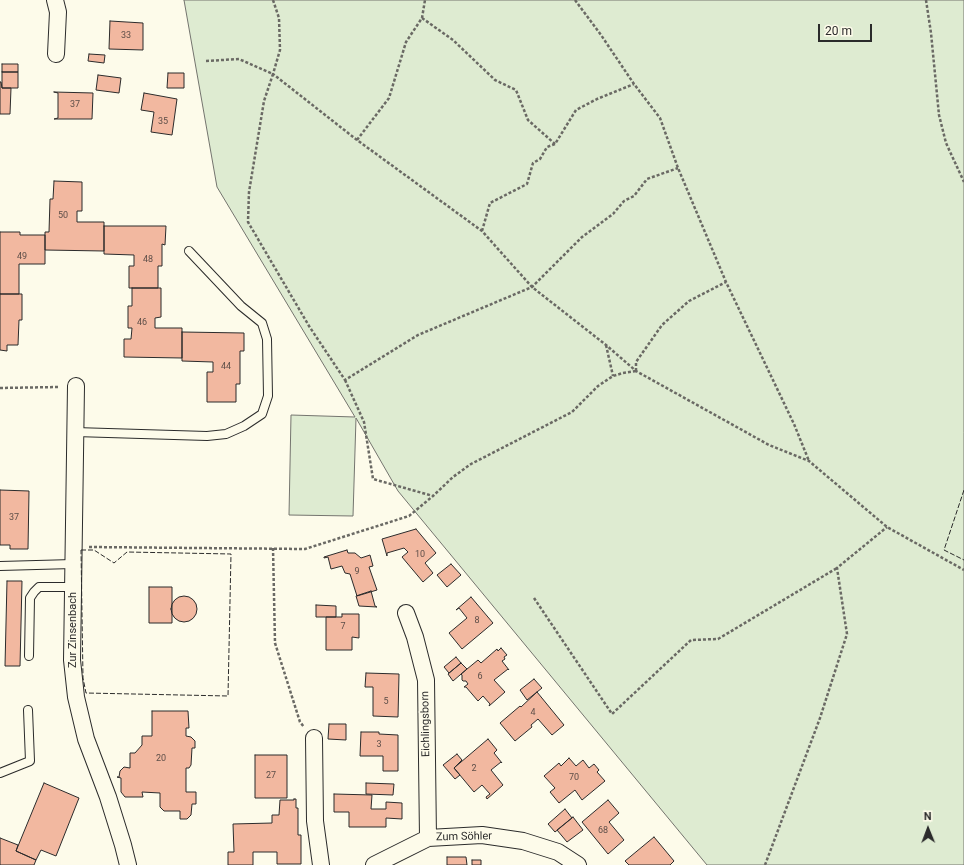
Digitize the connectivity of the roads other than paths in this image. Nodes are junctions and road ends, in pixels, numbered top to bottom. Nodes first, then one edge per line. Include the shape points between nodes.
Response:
1 (55, 0) edge
2 (56, 54) dead end
3 (189, 251) dead end
4 (76, 386) road end
5 (75, 432) junction
6 (73, 564) junction
7 (0, 566) edge
8 (73, 587) junction
9 (406, 614) dead end
10 (29, 656) dead end
11 (28, 710) dead end
12 (314, 738) road end
13 (0, 773) edge
14 (428, 838) junction
15 (128, 865) edge
16 (321, 865) edge
17 (374, 865) edge
18 (578, 865) edge

1 - 2 street via 58,12
3 - 5 lane via 241,306 262,324 267,340 268,396 262,414 226,434 207,436
4 - 5 street, Zur Zinsenbach
5 - 6 street, Zur Zinsenbach
6 - 7 lane
6 - 8 street, Zur Zinsenbach
8 - 10 lane via 39,587 30,598
8 - 15 street, Zur Zinsenbach via 72,660 76,697 86,739 108,797
9 - 14 street, Eichlingsborn via 426,680
11 - 13 lane via 30,761
12 - 16 street via 315,821
14 - 17 street, Zum Söhler
14 - 18 street, Zum Söhler via 482,835 523,840 558,852

